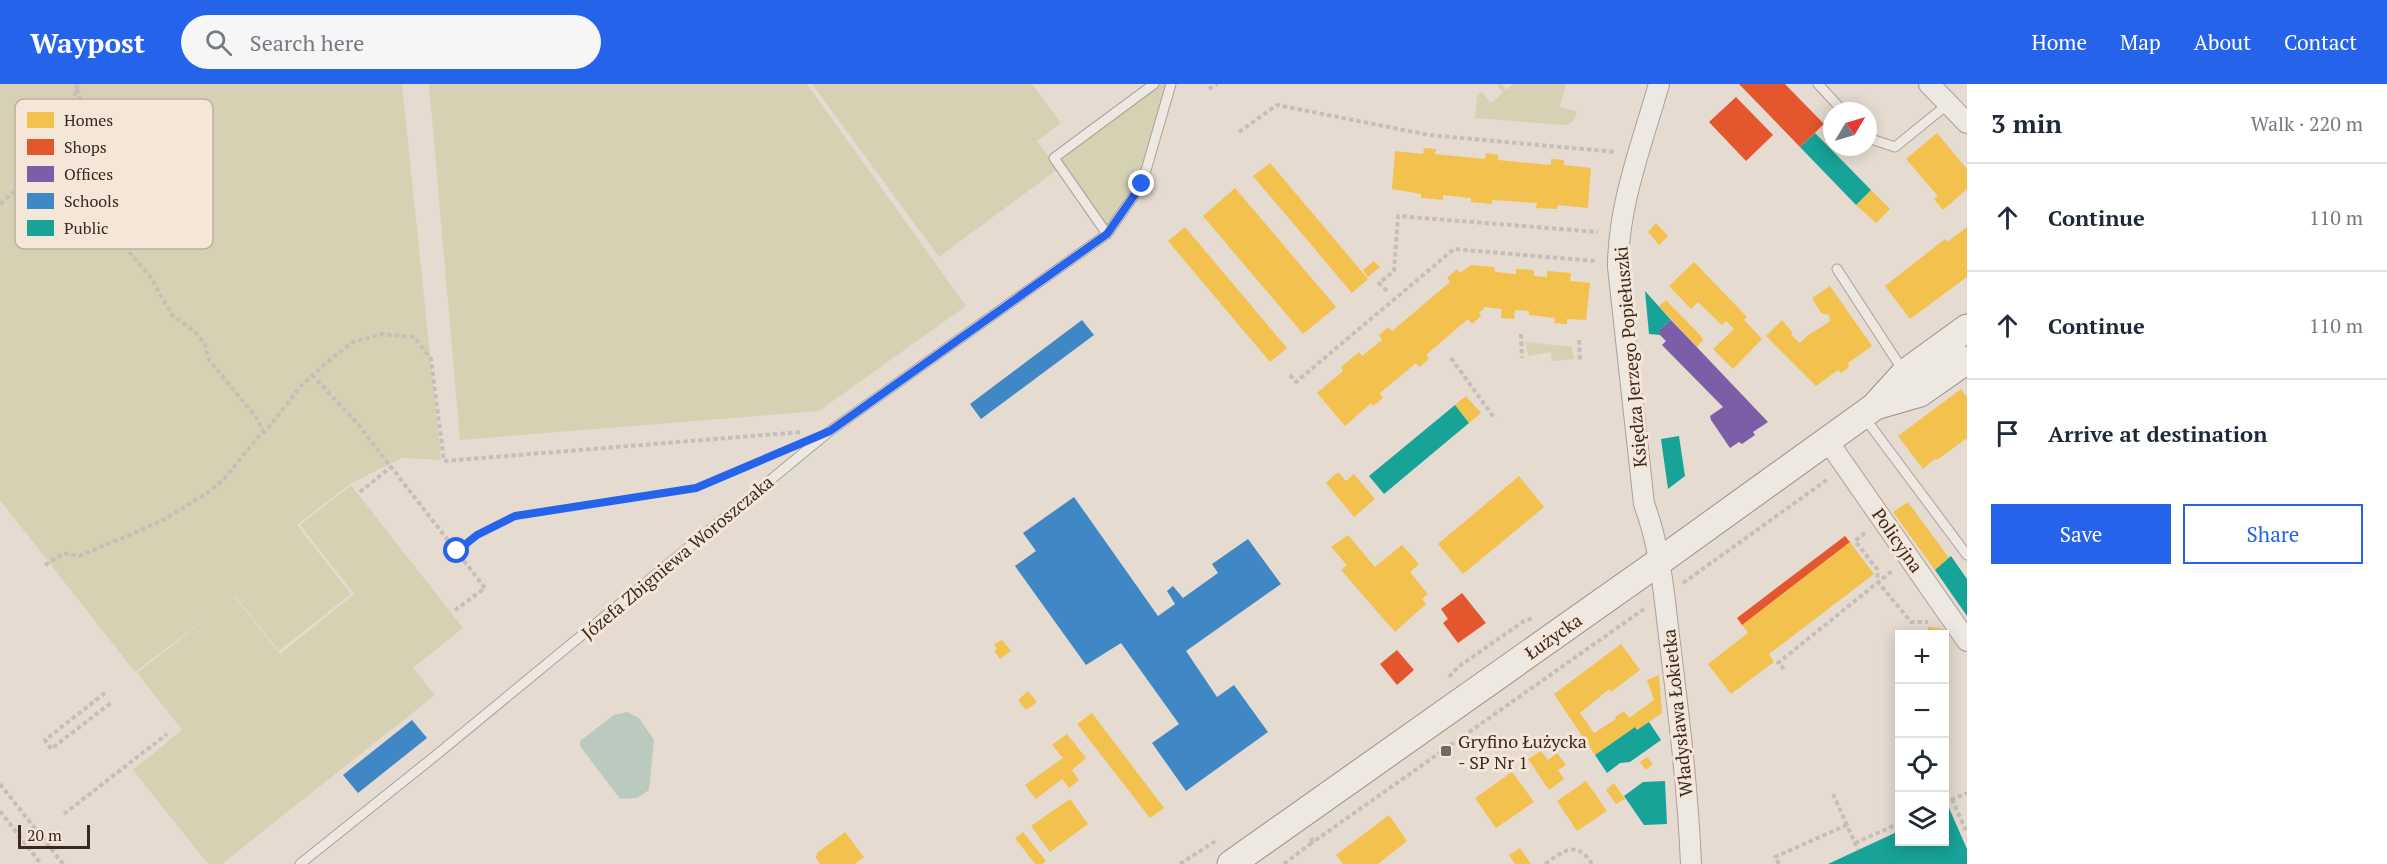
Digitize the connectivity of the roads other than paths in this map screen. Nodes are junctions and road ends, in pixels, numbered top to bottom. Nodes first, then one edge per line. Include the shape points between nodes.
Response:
1 (1154, 84) edge
2 (1171, 84) edge
3 (1659, 84) edge
4 (1818, 84) edge
5 (1929, 84) edge
6 (1835, 102) edge
7 (1948, 104) junction
8 (1967, 123) edge
9 (1877, 141) edge
10 (1107, 234) junction
11 (1837, 269) dead end
12 (1967, 328) edge
13 (1967, 360) edge
14 (1913, 383) junction
15 (1868, 411) junction
16 (1827, 440) junction
17 (1967, 555) edge
18 (1660, 561) junction
19 (1967, 641) edge
20 (300, 864) edge
21 (1231, 864) edge
22 (1691, 864) edge

1 - 10 lane via 1054,158
2 - 10 lane, Józefa Zbigniewa Woroszczaka via 1142,184
3 - 18 street, Księdza Jerzego Popiełuszki via 1624,209 1618,267 1644,504
4 - 6 lane
5 - 7 street
7 - 8 street
7 - 9 lane via 1895,147
10 - 20 lane, Józefa Zbigniewa Woroszczaka via 830,431
11 - 14 lane
12 - 14 street, Łużycka
13 - 14 street, Łużycka
14 - 15 street, Łużycka
15 - 16 street, Łużycka
15 - 17 lane
16 - 18 street, Łużycka
16 - 19 street, Policyjna
18 - 21 street, Łużycka
18 - 22 street, Władysława Łokietka via 1677,696

